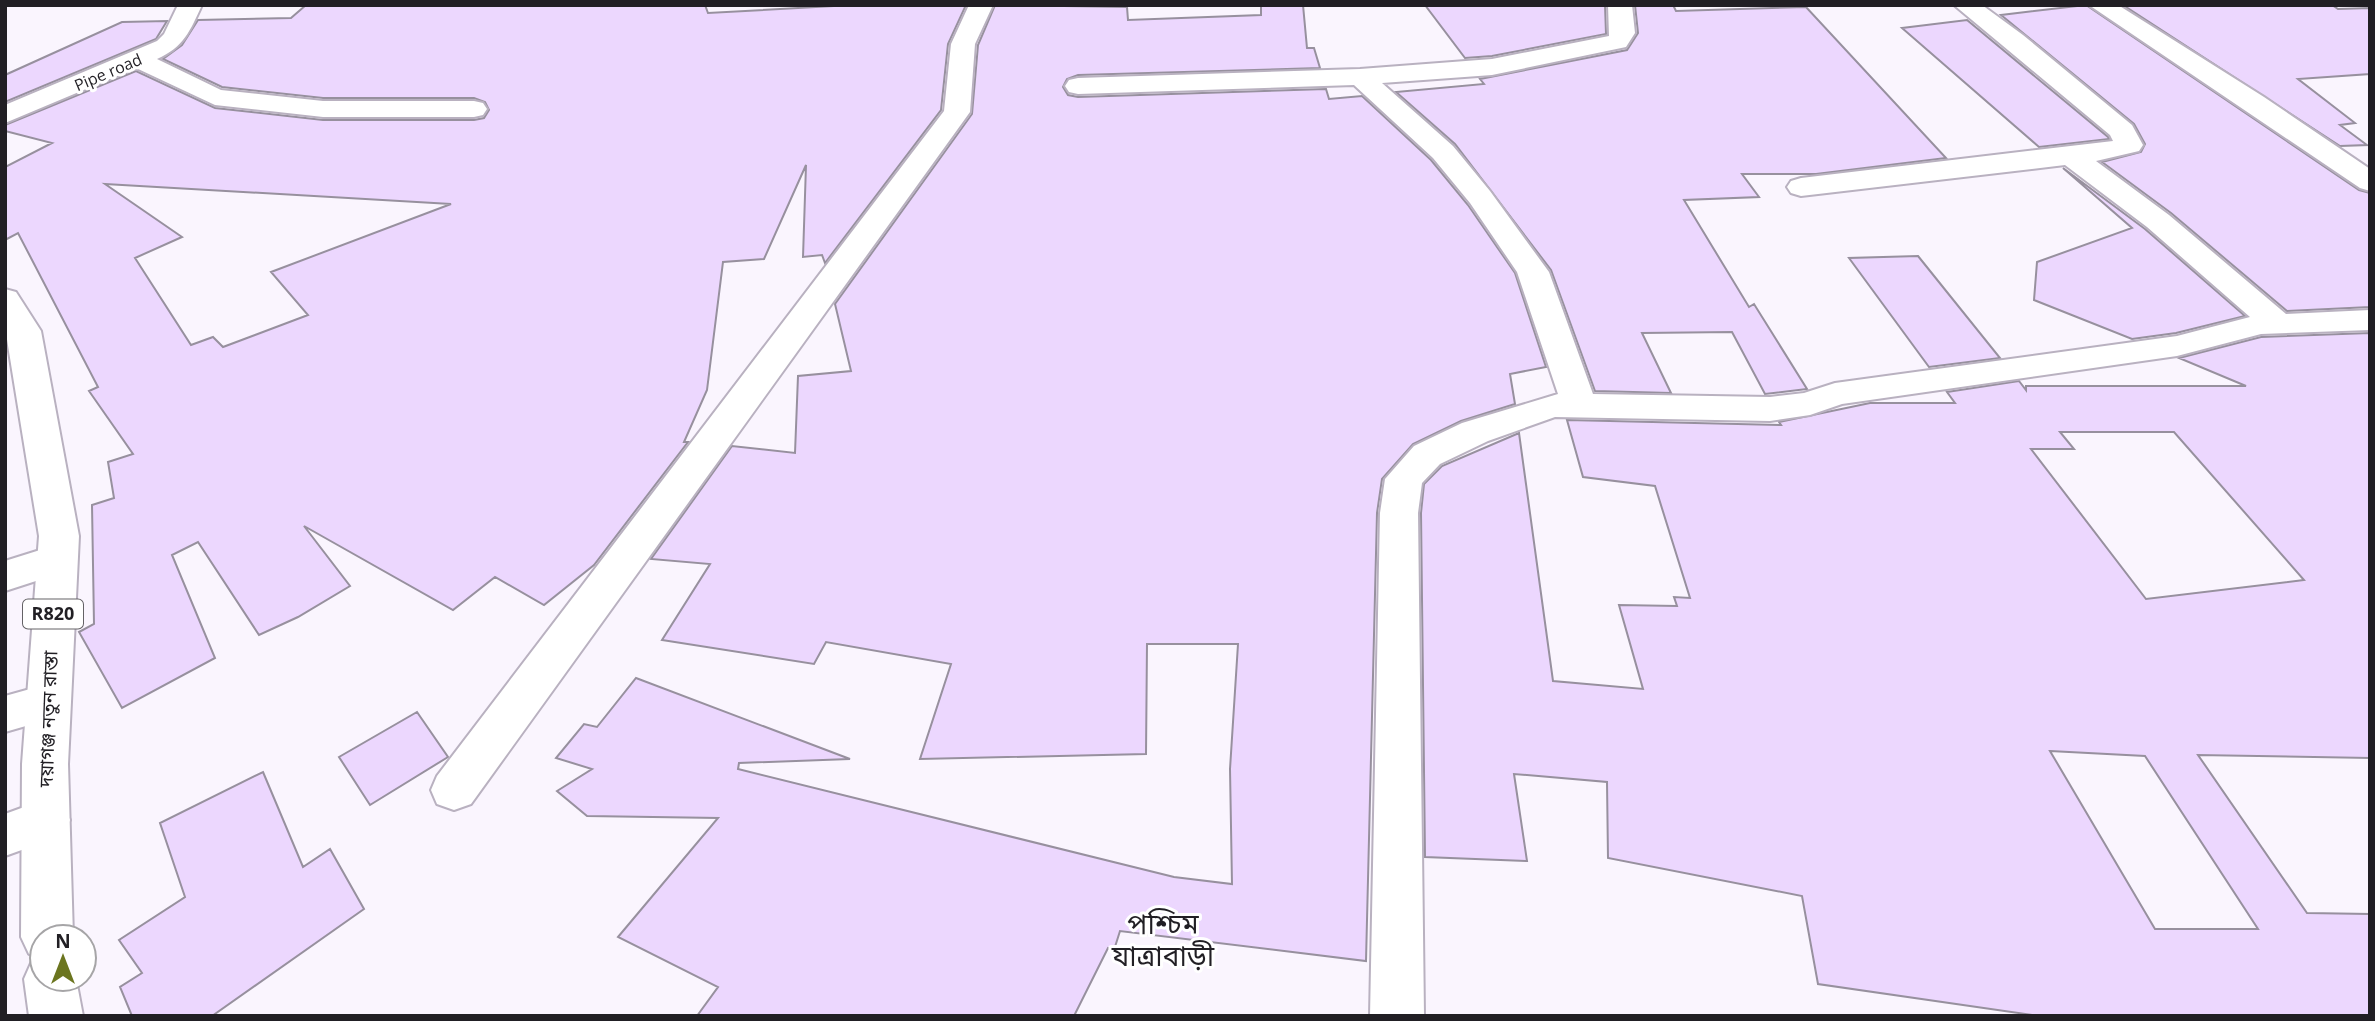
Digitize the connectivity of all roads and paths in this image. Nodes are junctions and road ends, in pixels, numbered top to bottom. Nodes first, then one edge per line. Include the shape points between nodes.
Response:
1 (190, 5) edge
2 (981, 5) edge
3 (1620, 5) edge
4 (1966, 5) edge
5 (2101, 5) edge
6 (139, 60) junction
7 (1360, 77) junction
8 (1079, 86) dead end
9 (474, 109) dead end
10 (5, 115) edge
11 (2070, 155) junction
12 (2370, 182) edge
13 (1801, 187) dead end
14 (5, 299) edge
15 (2370, 320) edge
16 (2263, 325) junction
17 (1579, 405) junction
18 (55, 560) junction
19 (5, 576) edge
20 (48, 702) junction
21 (5, 714) edge
22 (454, 790) dead end
23 (25, 827) edge
24 (44, 923) edge
25 (52, 993) edge
26 (56, 1016) edge
27 (1397, 1016) edge

1 - 6 street, Pipe road via 175,37
2 - 22 street via 962,44 957,112
3 - 7 street via 1623,33 1617,42 1492,67
4 - 11 street via 2122,131 2129,145
5 - 12 street
6 - 9 street via 215,97 323,109
6 - 10 street, Pipe road
7 - 8 street
7 - 17 street via 1443,152 1533,272
11 - 13 street
11 - 16 street via 2158,221 2274,321
14 - 18 street, দয়াগঞ্জ নতুন রাস্তা / R820 via 24,331 59,536
15 - 16 street
16 - 17 street via 2177,346 1835,394 1810,404 1770,410
17 - 27 street via 1552,405 1475,432 1427,455 1404,479 1399,513
18 - 19 street
18 - 20 street, দয়াগঞ্জ নতুন রাস্তা / R820
20 - 21 street
20 - 23 street, দয়াগঞ্জ নতুন রাস্তা / R820
23 - 24 street, দয়াগঞ্জ নতুন রাস্তা / R820
25 - 26 street

